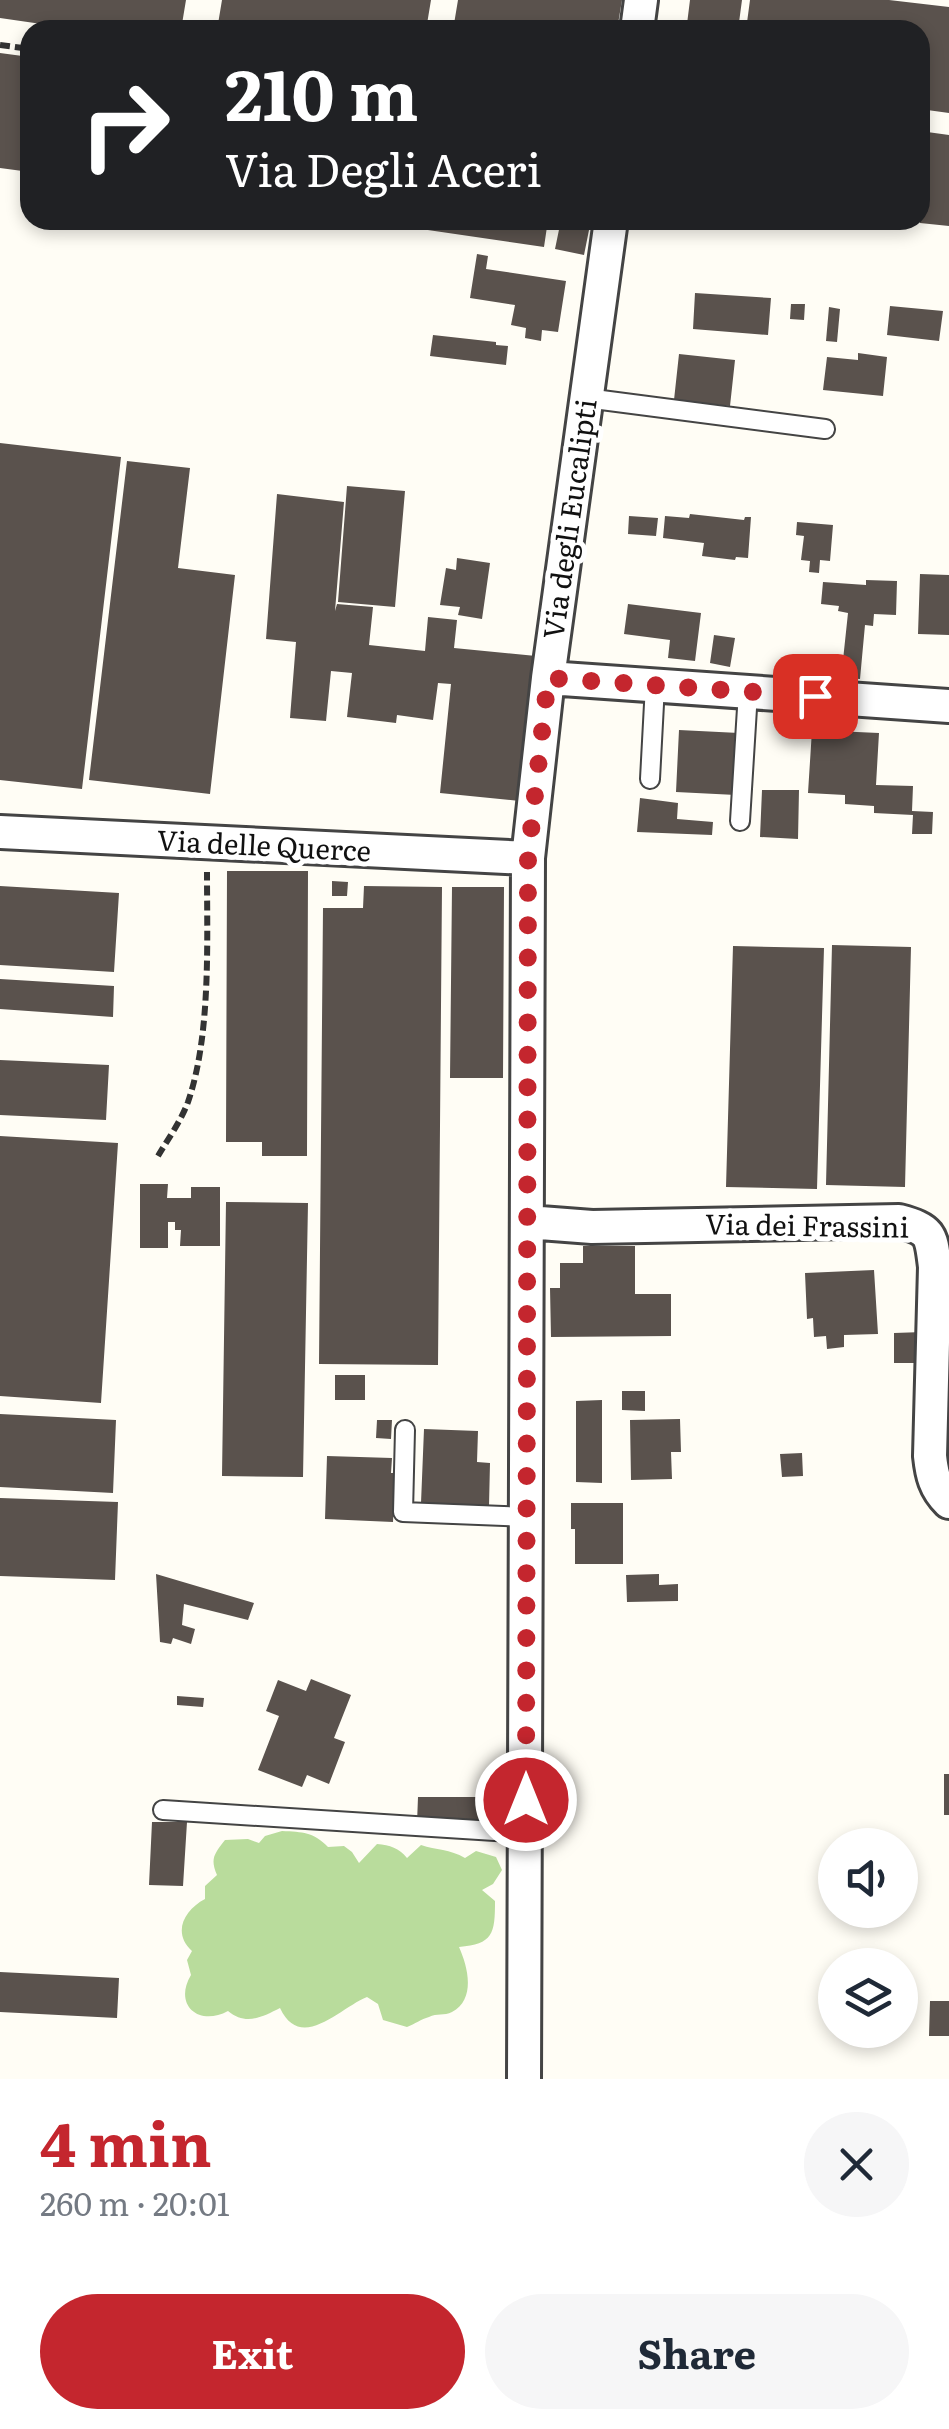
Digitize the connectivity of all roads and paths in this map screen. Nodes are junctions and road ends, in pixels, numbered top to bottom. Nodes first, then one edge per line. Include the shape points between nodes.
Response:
1 (611, 230) edge
2 (586, 398) junction
3 (825, 430) dead end
4 (548, 678) junction
5 (656, 685) junction
6 (748, 692) junction
7 (949, 706) edge
8 (650, 779) dead end
9 (740, 821) dead end
10 (0, 832) edge
11 (207, 844) junction
12 (528, 858) junction
13 (158, 1156) dead end
14 (527, 1222) junction
15 (405, 1430) dead end
16 (949, 1502) edge
17 (527, 1517) junction
18 (164, 1810) dead end
19 (525, 1833) junction
20 (524, 2079) edge

1 - 2 street, Via degli Eucalipti
2 - 3 lane
2 - 4 street, Via degli Eucalipti
4 - 5 street
4 - 12 street, Via degli Eucalipti
5 - 6 street
5 - 8 lane
6 - 7 street
6 - 9 lane
10 - 11 street, Via delle Querce
11 - 12 street, Via delle Querce
11 - 13 path via 202,1052 187,1105
12 - 14 street, Via degli Eucalipti
14 - 16 street, Via dei Frassini via 899,1221 922,1227 931,1238 935,1267 930,1456 932,1476
14 - 17 street, Via degli Eucalipti
15 - 17 lane via 403,1512
17 - 19 street, Via degli Eucalipti
18 - 19 lane
19 - 20 street, Via degli Eucalipti

